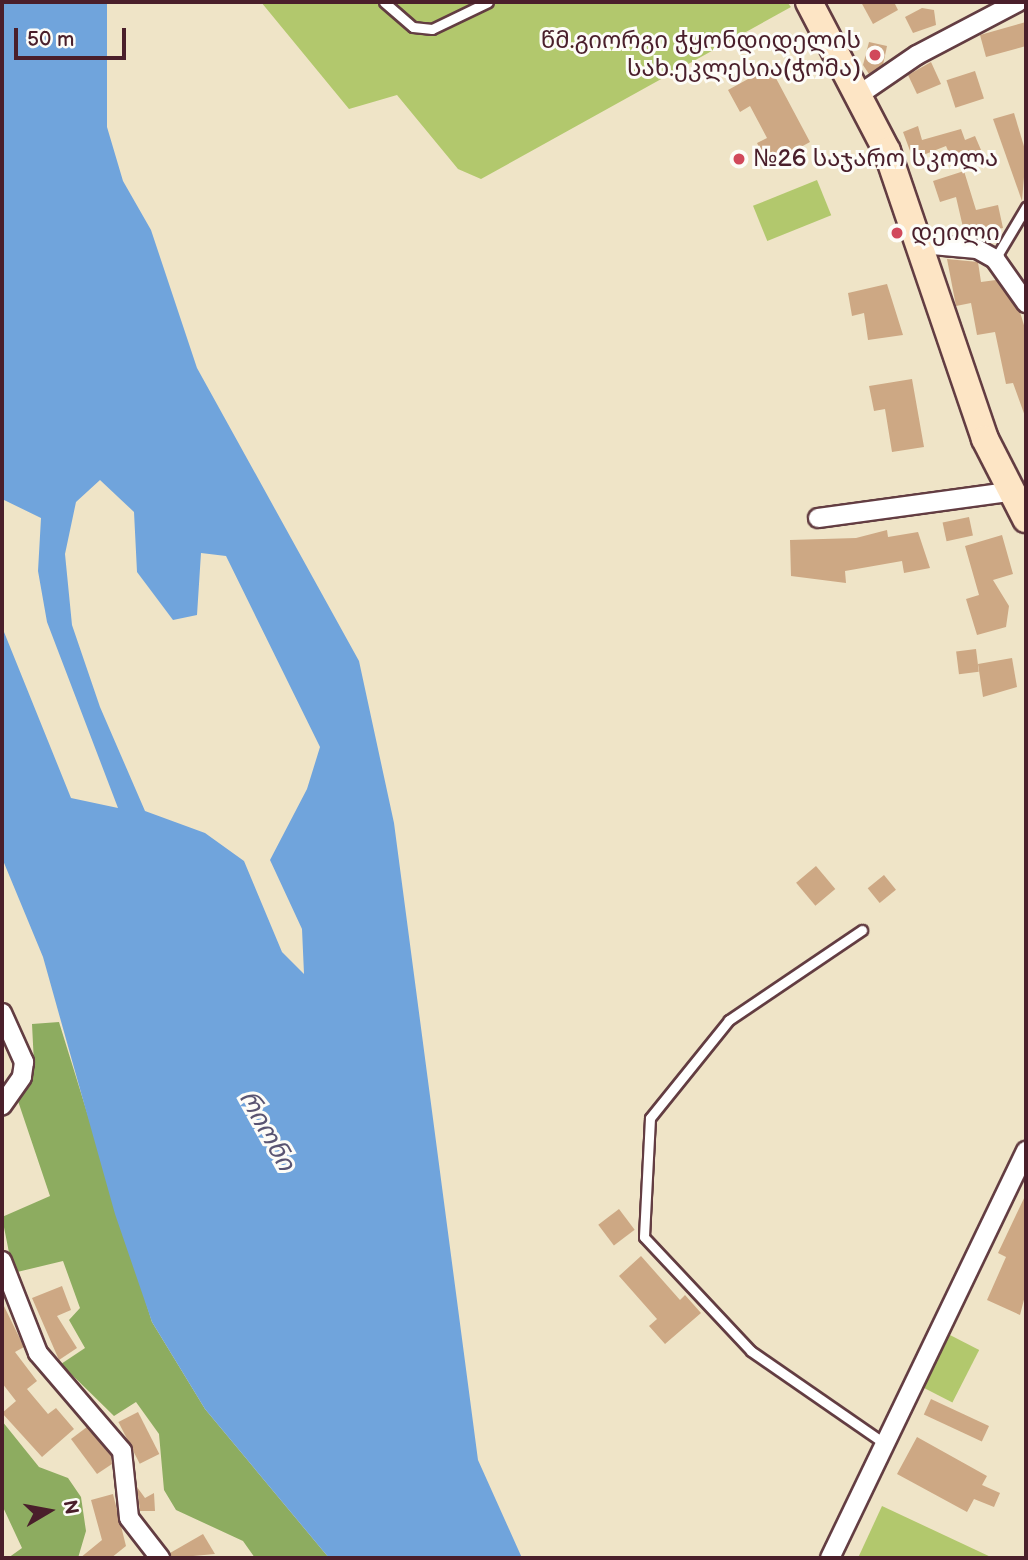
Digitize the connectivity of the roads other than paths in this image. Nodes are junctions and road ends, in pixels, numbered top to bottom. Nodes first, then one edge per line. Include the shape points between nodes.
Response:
1 (384, 2) edge
2 (488, 2) edge
3 (811, 2) edge
4 (1018, 2) edge
5 (860, 94) junction
6 (1026, 208) edge
7 (921, 244) junction
8 (995, 259) junction
9 (1026, 303) edge
10 (1008, 492) junction
11 (818, 518) dead end
12 (1026, 519) edge
13 (862, 930) dead end
14 (2, 1013) edge
15 (2, 1106) edge
16 (1026, 1151) edge
17 (2, 1261) edge
18 (6, 1289) edge
19 (884, 1443) junction
20 (160, 1558) edge
21 (830, 1558) edge

1 - 2 lane via 413,27 432,29
3 - 5 main road
4 - 5 street via 917,55
5 - 7 main road
6 - 8 lane
7 - 8 street via 977,248
7 - 10 main road
8 - 9 street
10 - 11 street
10 - 12 main road
13 - 19 lane via 729,1020 650,1118 644,1237 751,1351
14 - 15 street via 24,1062 22,1077
16 - 19 street
17 - 18 street
18 - 20 street via 38,1353 112,1432 122,1451 129,1517
19 - 21 street

